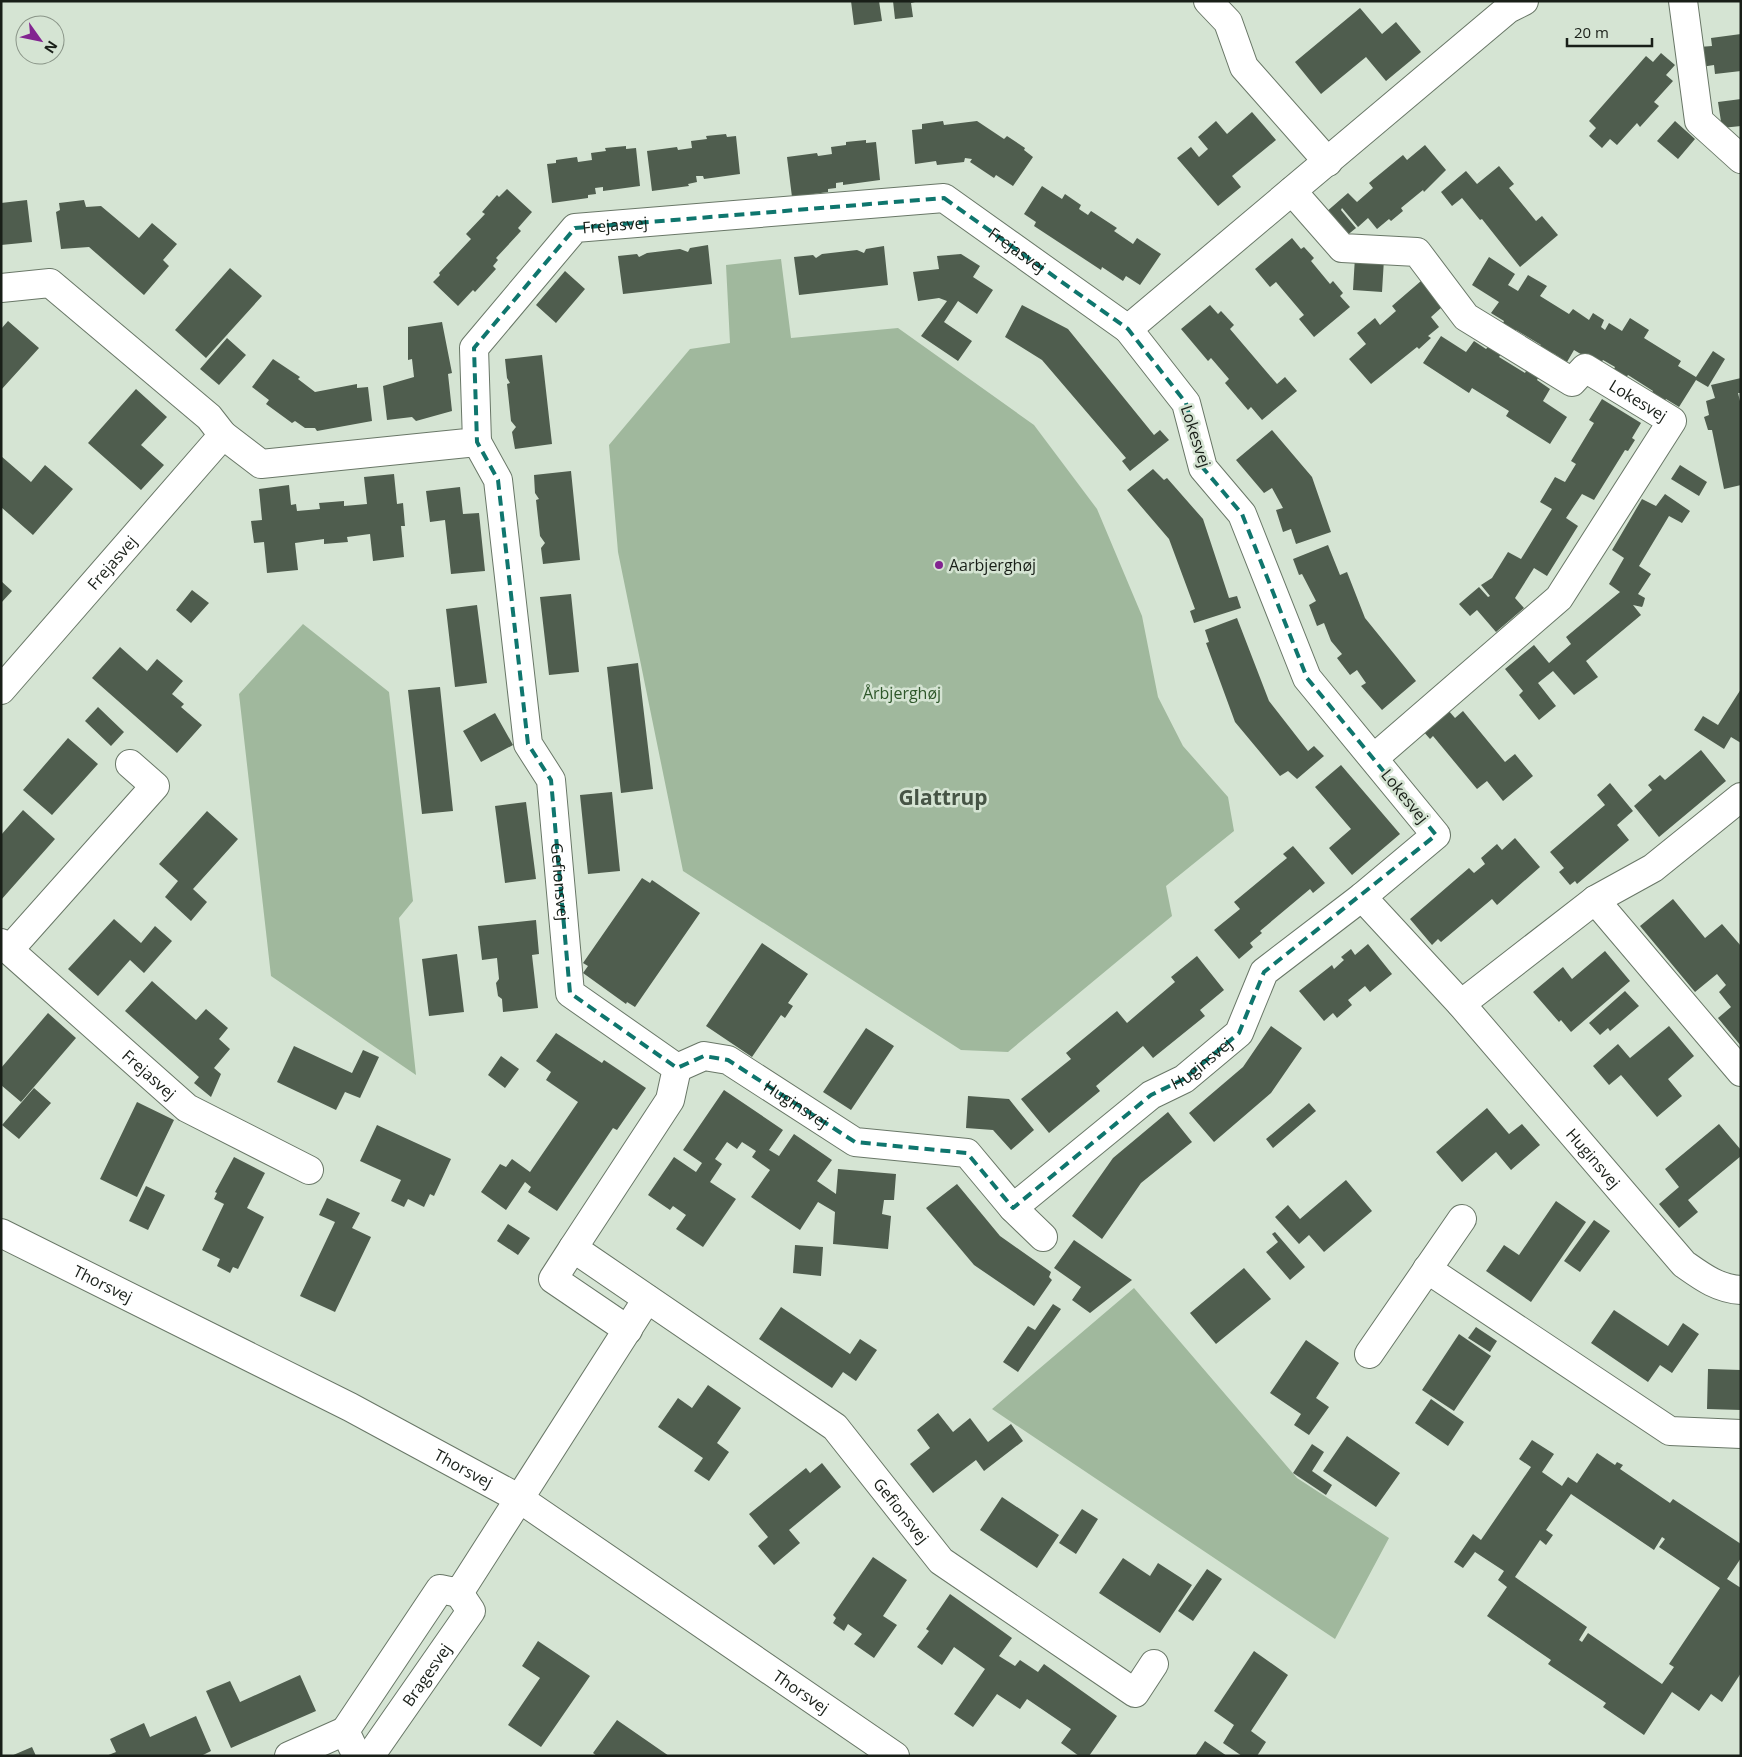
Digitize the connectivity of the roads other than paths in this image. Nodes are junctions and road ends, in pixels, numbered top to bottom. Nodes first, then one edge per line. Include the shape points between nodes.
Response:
1 (1208, 1) edge
2 (1682, 1) edge
3 (1512, 4) edge
4 (1741, 159) edge
5 (1328, 162) junction
6 (1292, 192) junction
7 (1, 288) edge
8 (1128, 329) junction
9 (223, 435) junction
10 (477, 442) junction
11 (1, 690) edge
12 (1374, 758) junction
13 (130, 764) dead end
14 (1741, 797) edge
15 (1436, 835) joint
16 (1362, 897) junction
17 (1596, 900) junction
18 (5, 946) edge
19 (1461, 1004) junction
20 (677, 1068) junction
21 (1741, 1072) edge
22 (309, 1170) dead end
23 (1013, 1208) junction
24 (1462, 1219) dead end
25 (1, 1233) edge
26 (1042, 1237) dead end
27 (573, 1248) junction
28 (1428, 1269) junction
29 (1741, 1290) edge
30 (647, 1300) junction
31 (628, 1330) junction
32 (1370, 1354) dead end
33 (1741, 1434) edge
34 (520, 1499) junction
35 (459, 1593) junction
36 (1154, 1664) dead end
37 (345, 1731) junction
38 (289, 1756) edge
39 (357, 1756) edge
40 (370, 1756) edge
41 (895, 1756) edge

1 - 5 street via 1228,22 1244,67
2 - 4 street via 1699,121
3 - 5 street
5 - 6 street
6 - 8 street
6 - 12 street, Lokesvej via 1342,248 1417,252 1466,317 1572,382 1585,368 1672,422 1559,598
7 - 9 street via 50,283 209,418
8 - 10 street, Frejasvej via 944,198 575,228 474,348
8 - 12 street, Lokesvej via 1186,403 1203,468 1242,514 1307,678
9 - 10 street via 261,464
9 - 11 street, Frejasvej
10 - 20 street, Gefionsvej via 498,480 528,744 551,780 570,994
12 - 15 street, Lokesvej
13 - 18 street, Frejasvej via 155,786
14 - 17 street via 1653,868
15 - 16 street, Huginsvej
16 - 19 street, Huginsvej
16 - 23 street, Huginsvej via 1264,972 1239,1032 1184,1079 1151,1095
17 - 19 street
17 - 21 street
18 - 22 street, Frejasvej via 187,1108
19 - 29 street, Huginsvej via 1684,1264 1706,1280 1729,1290
20 - 23 street, Huginsvej via 704,1056 728,1060 855,1142 968,1153
20 - 27 street via 670,1100
23 - 26 street, Huginsvej
24 - 28 street
25 - 34 street, Thorsvej via 350,1407
27 - 30 street, Gefionsvej
27 - 31 street via 553,1279
28 - 32 street
28 - 33 street via 1670,1431
30 - 31 street
30 - 36 street, Gefionsvej via 835,1427 941,1561 1134,1692
31 - 34 street
34 - 35 street
34 - 41 street, Thorsvej
35 - 37 street via 440,1589
35 - 40 street, Bragesvej via 471,1611
37 - 38 street
37 - 39 street

